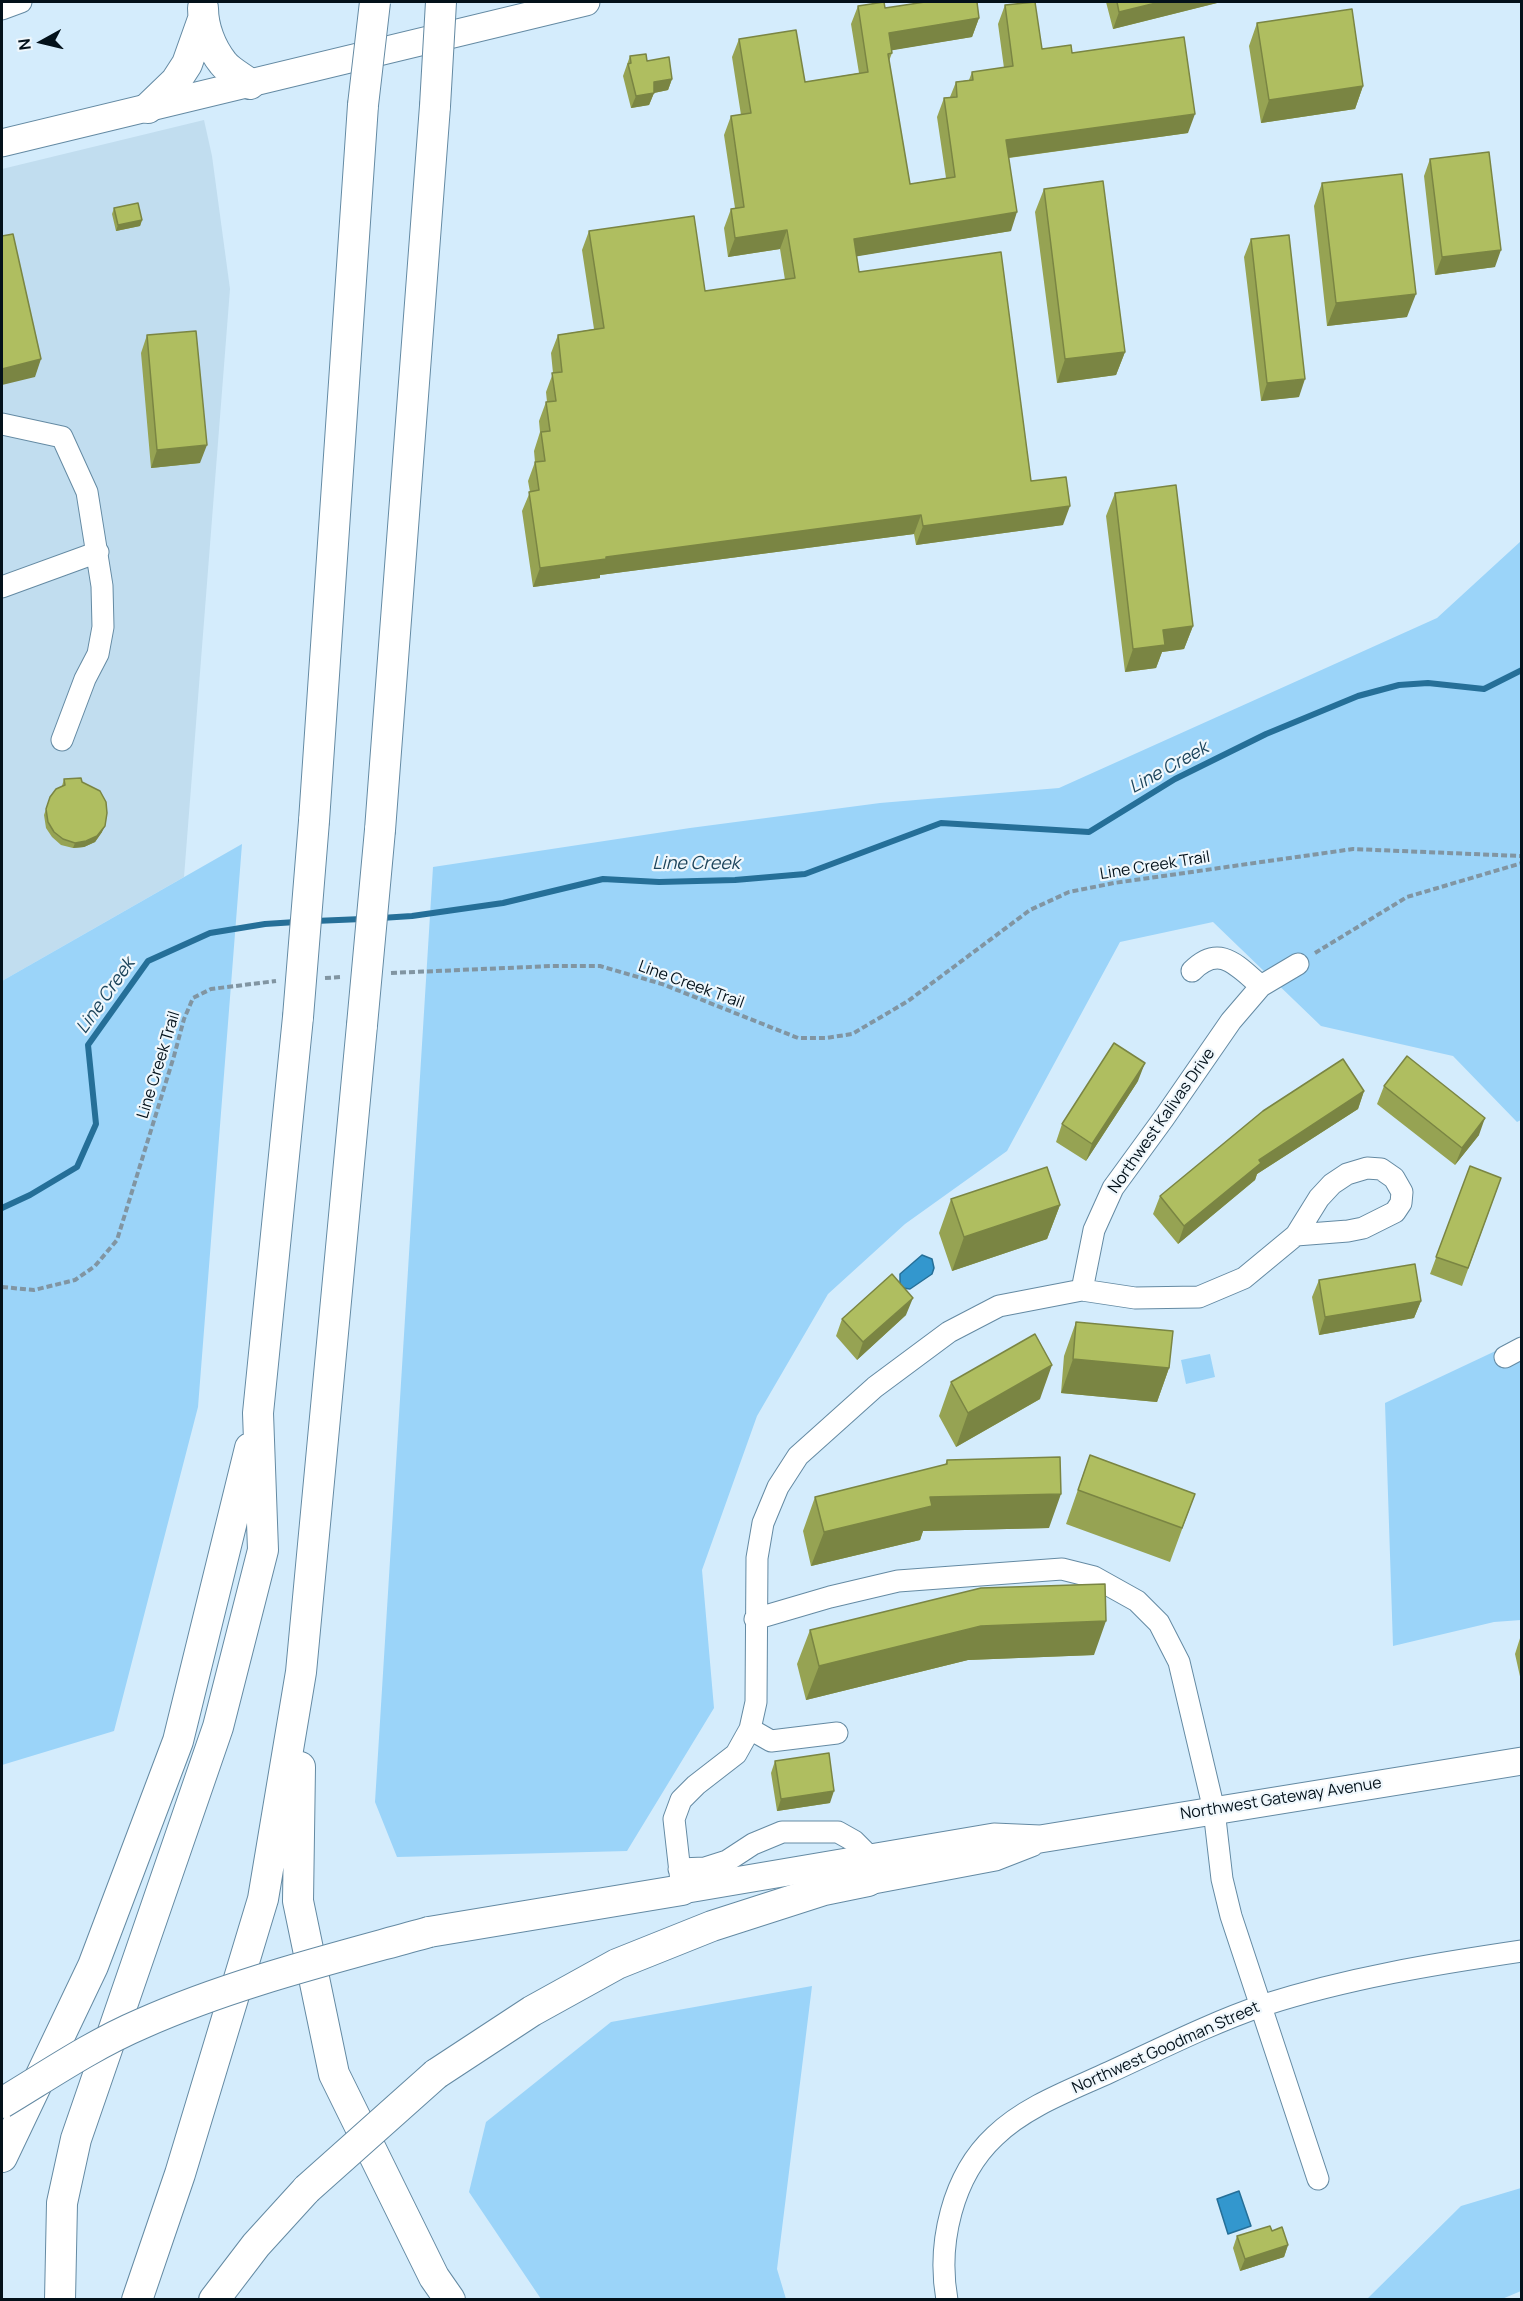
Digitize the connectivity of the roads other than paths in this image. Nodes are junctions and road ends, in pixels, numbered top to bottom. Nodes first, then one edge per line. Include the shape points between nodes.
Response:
1 (21, 2) edge
2 (375, 2) edge
3 (441, 2) edge
4 (586, 2) edge
5 (2, 9) edge
6 (203, 10) edge
7 (250, 84) junction
8 (148, 108) junction
9 (2, 143) edge
10 (2, 424) edge
11 (98, 552) junction
12 (2, 588) edge
13 (62, 740) dead end
14 (1298, 964) road end
15 (1192, 971) dead end
16 (1261, 986) junction
17 (1296, 1235) junction
18 (1083, 1290) junction
19 (258, 1413) junction
20 (755, 1619) junction
21 (301, 1672) junction
22 (750, 1729) junction
23 (837, 1733) dead end
24 (1521, 1761) edge
25 (1214, 1810) junction
26 (870, 1870) junction
27 (680, 1880) junction
28 (1521, 1951) edge
29 (1261, 2006) junction
30 (2, 2103) edge
31 (2, 2157) edge
32 (1318, 2180) dead end
33 (60, 2300) edge
34 (137, 2300) edge
35 (214, 2300) edge
36 (450, 2300) edge
37 (947, 2300) edge

1 - 5 street
2 - 19 highway, bridge via 363,105 298,1017
3 - 21 highway, bridge via 380,830
4 - 7 main road
6 - 7 highway via 208,37 223,63
6 - 8 highway via 187,64 176,81
7 - 8 main road
8 - 9 main road
10 - 11 street via 62,437 87,492
11 - 12 street
11 - 13 street via 103,627 98,654
14 - 16 street, Northwest Kalivas Drive
15 - 16 street via 1201,962 1221,957
16 - 18 street, Northwest Kalivas Drive via 1231,1021 1113,1188 1094,1230
17 - 17 street via 1362,1228 1395,1212 1402,1192 1394,1178 1381,1169 1367,1168 1347,1174 1319,1198
17 - 18 street via 1244,1278 1199,1297 1135,1298
18 - 20 street via 999,1306 949,1332 875,1387 798,1456 777,1487 763,1523 757,1558
19 - 31 highway via 178,1741 93,1966
19 - 33 highway via 263,1550 218,1727 76,2139 62,2203
20 - 22 street via 756,1702
20 - 25 street via 898,1581 1062,1569 1094,1577 1137,1601 1159,1623 1179,1662
21 - 34 highway via 263,1899 180,2175
21 - 36 highway via 298,1901 334,2074 434,2277
22 - 23 street via 771,1741
22 - 27 street via 736,1754 681,1800 674,1819
24 - 25 main road, Northwest Gateway Avenue
25 - 26 main road, Northwest Gateway Avenue via 1040,1839 995,1857
25 - 29 street via 1222,1879
26 - 27 main road, Northwest Gateway Avenue
26 - 27 street via 854,1841 838,1832 782,1832
26 - 35 highway, bridge via 617,1964 532,2011 436,2074 307,2189 256,2245
27 - 30 highway, bridge via 429,1932 264,1978 139,2025
28 - 29 street, Northwest Goodman Street via 1389,1972
29 - 32 street
29 - 37 street, Northwest Goodman Street via 1035,2107 994,2136 964,2178 953,2208 945,2237

